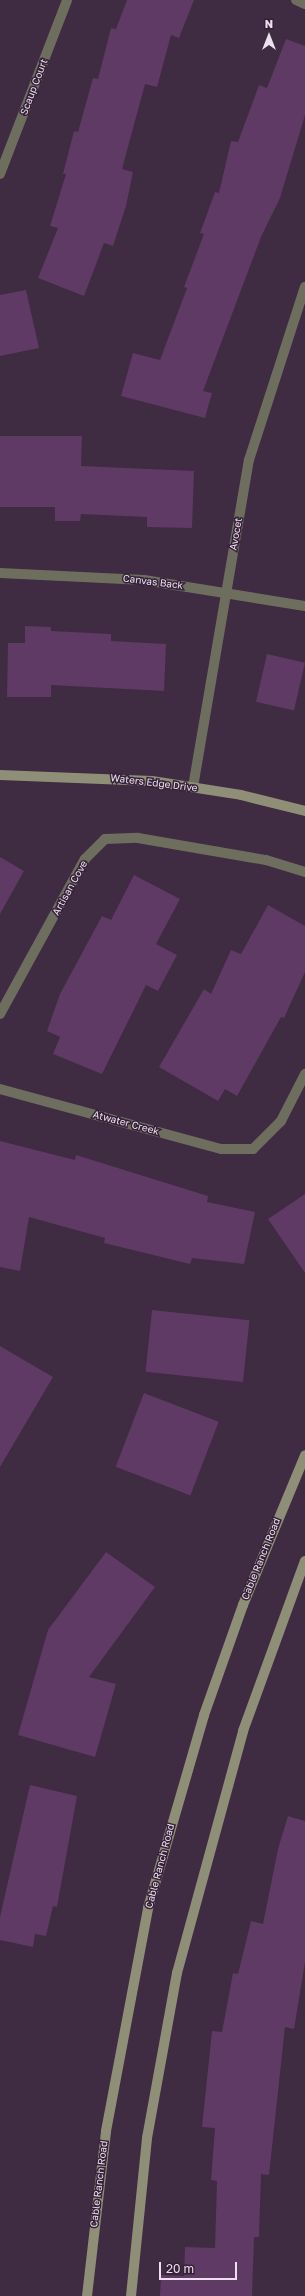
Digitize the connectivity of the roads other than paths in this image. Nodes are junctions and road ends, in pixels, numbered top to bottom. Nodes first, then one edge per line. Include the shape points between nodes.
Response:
1 (67, 0) edge
2 (296, 0) edge
3 (305, 4) edge
4 (0, 174) edge
5 (305, 287) edge
6 (0, 573) edge
7 (226, 591) junction
8 (305, 606) edge
9 (0, 775) edge
10 (193, 787) junction
11 (305, 811) edge
12 (305, 872) edge
13 (0, 1014) edge
14 (305, 1074) edge
15 (0, 1088) edge
16 (305, 1455) edge
17 (305, 1561) edge
18 (87, 2296) edge
19 (131, 2296) edge

1 - 4 street, Scaup Court
2 - 3 street
5 - 7 street, Avocet via 249,460
6 - 7 street, Canvas Back via 86,574
7 - 8 street, Canvas Back
7 - 10 street, Avocet
9 - 10 street, Waters Edge Drive via 114,778
10 - 11 street, Waters Edge Drive
12 - 13 street, Artisan Cove via 266,860 138,838 105,839 85,859
14 - 15 street, Atwater Creek via 281,1121 253,1149 221,1149
16 - 18 street, Cable Ranch Road via 242,1605 204,1715 148,1908 106,2131
17 - 19 street via 260,1678 227,1782 177,1973 147,2138

